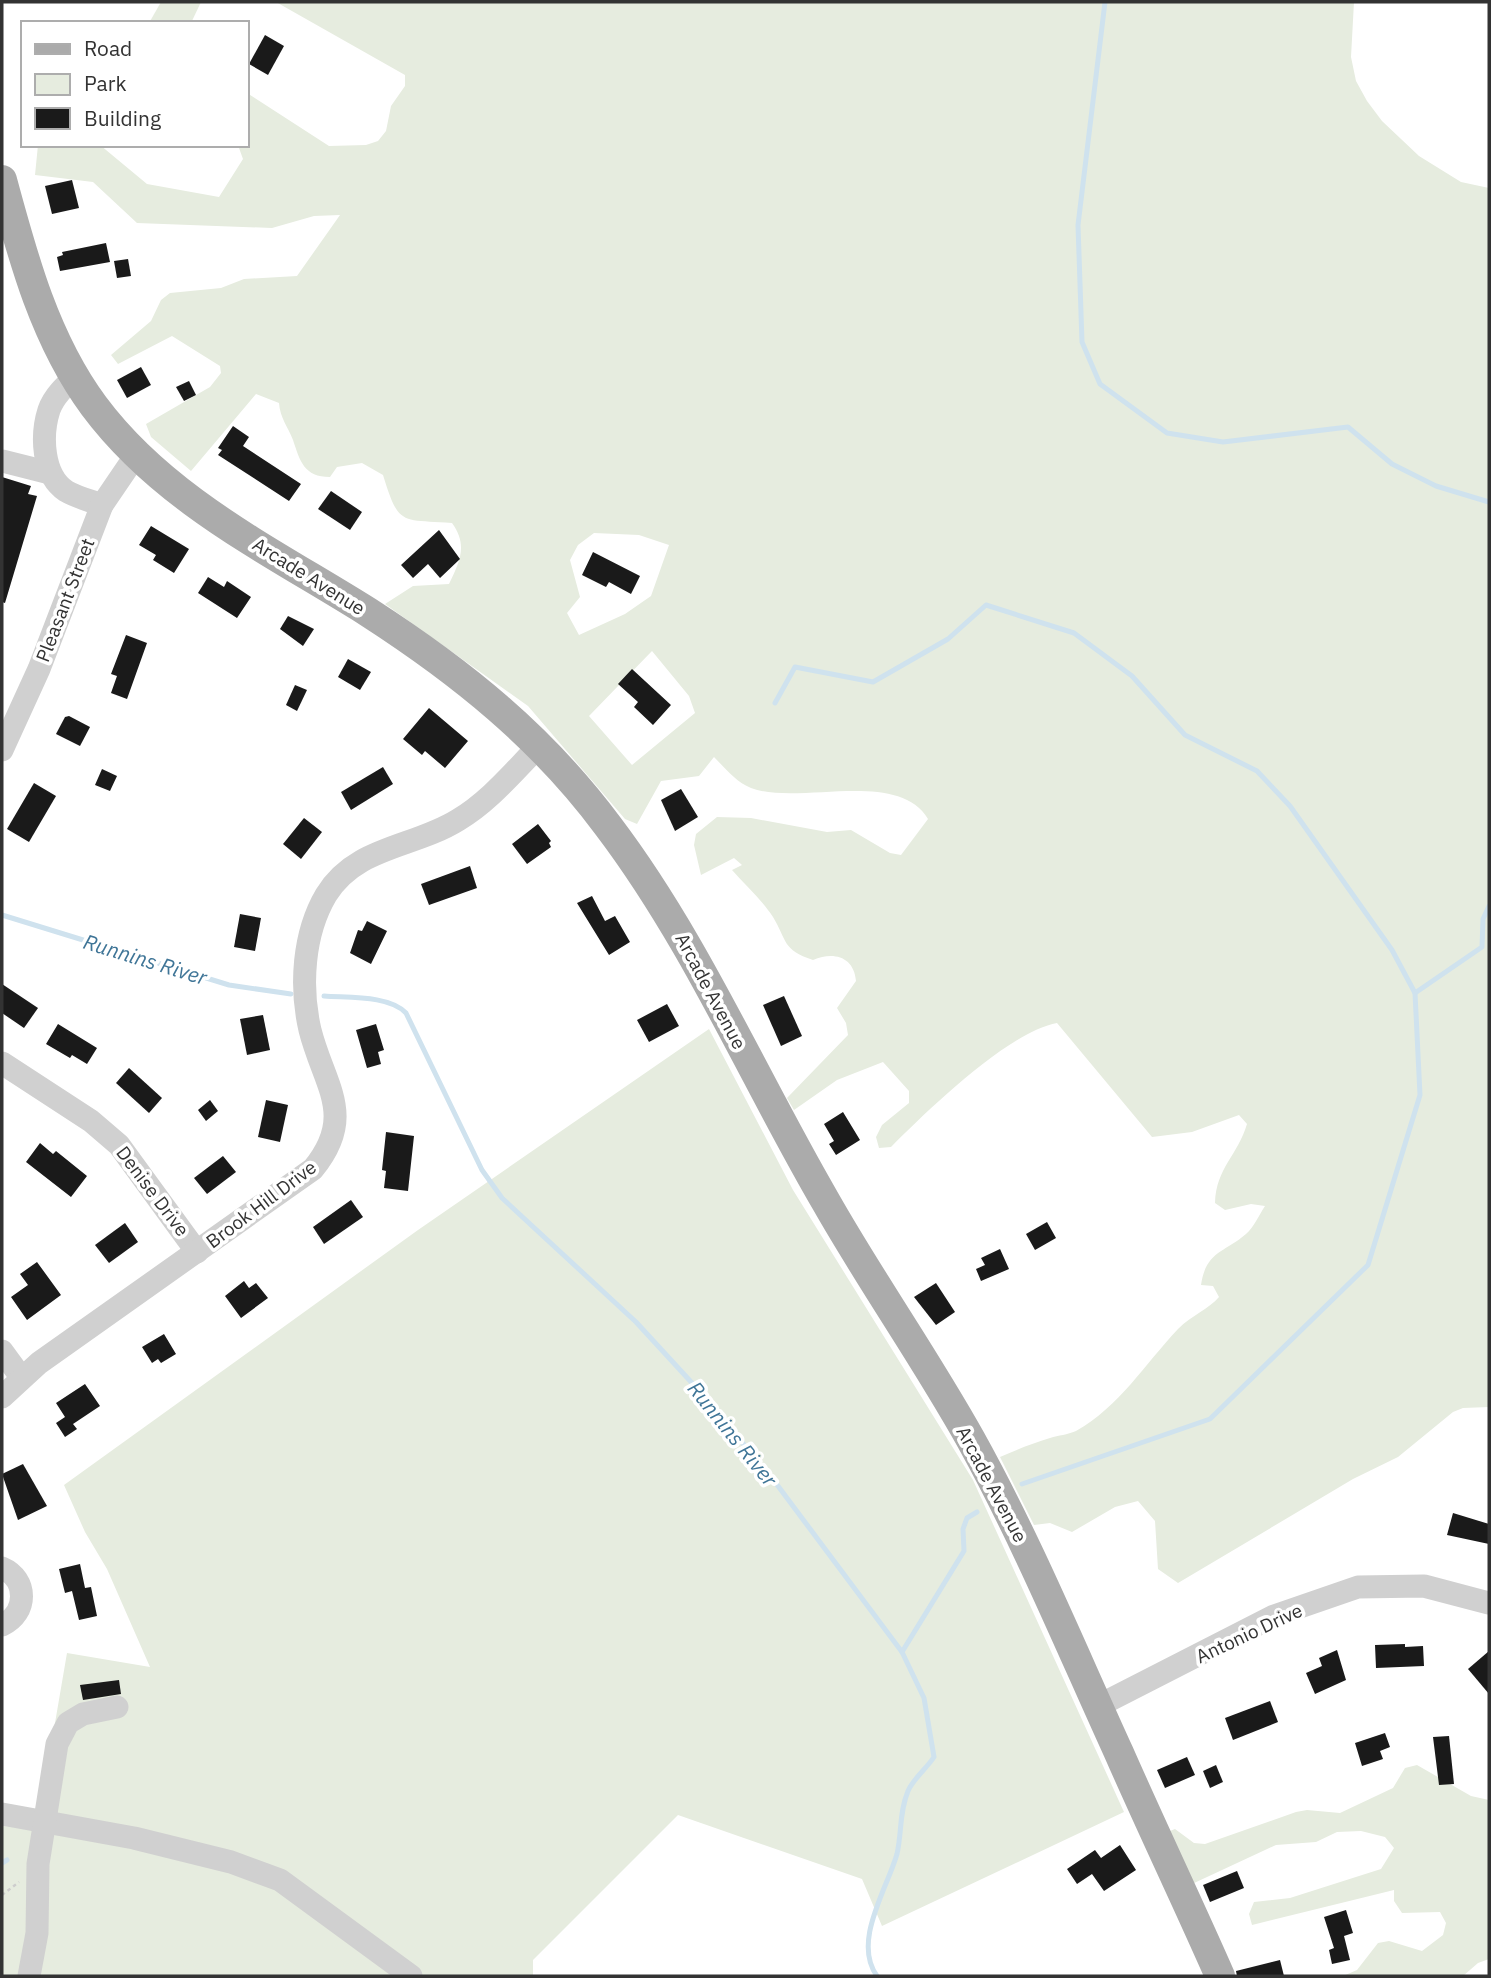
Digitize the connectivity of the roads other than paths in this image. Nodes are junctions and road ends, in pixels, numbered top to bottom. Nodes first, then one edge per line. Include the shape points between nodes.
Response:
1 (2, 180) edge
2 (76, 376) junction
3 (135, 455) junction
4 (2, 461) edge
5 (50, 473) junction
6 (102, 505) junction
7 (11, 709) edge
8 (540, 745) junction
9 (2, 750) edge
10 (2, 1063) edge
11 (197, 1252) junction
12 (2, 1351) edge
13 (21, 1377) junction
14 (2, 1396) edge
15 (2, 1568) edge
16 (1489, 1603) edge
17 (2, 1625) edge
18 (1098, 1706) junction
19 (117, 1707) dead end
20 (2, 1814) edge
21 (46, 1821) junction
22 (29, 1976) edge
23 (411, 1976) edge
24 (1220, 1976) edge

1 - 2 main road, Arcade Avenue via 38,303
2 - 3 main road, Arcade Avenue
2 - 5 street via 49,411 46,452
3 - 6 street, Pleasant Street
3 - 8 main road, Arcade Avenue via 191,502 446,664
4 - 5 street
5 - 6 street via 66,491
6 - 7 street, Pleasant Street
7 - 9 street, Pleasant Street
8 - 11 street, Brook Hill Drive via 476,809 437,832 364,858 328,892 311,931 305,979 310,1029 337,1109 332,1140 313,1169
8 - 18 main road, Arcade Avenue via 606,823 678,927 826,1203 970,1438
10 - 11 street, Denise Drive via 91,1121 119,1145
11 - 13 street, Brook Hill Drive
12 - 13 street
13 - 14 street, Brook Hill Drive
15 - 17 street via 16,1577 23,1597 16,1616
16 - 18 street, Antonio Drive via 1424,1586 1358,1587 1274,1616
18 - 24 main road, Arcade Avenue
19 - 21 street via 83,1714 68,1723 57,1744
20 - 21 street
21 - 22 street
21 - 23 street via 231,1862 280,1880

